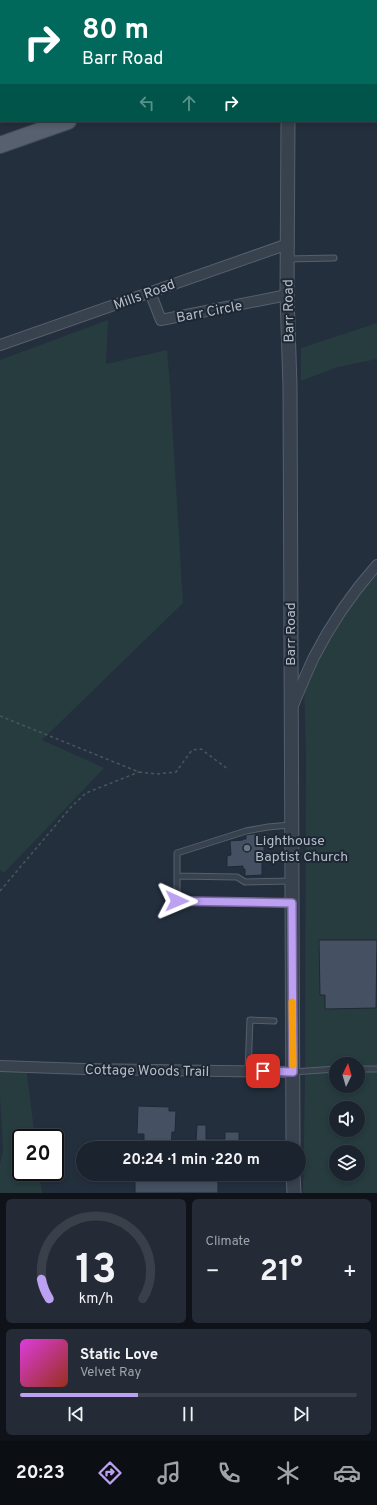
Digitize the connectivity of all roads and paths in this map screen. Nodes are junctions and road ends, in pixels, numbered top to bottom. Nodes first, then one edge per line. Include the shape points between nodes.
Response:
1 (63, 122) edge
2 (288, 122) edge
3 (36, 127) edge
4 (0, 145) edge
5 (288, 244) junction
6 (334, 258) dead end
7 (288, 259) junction
8 (150, 292) junction
9 (287, 295) junction
10 (0, 345) edge
11 (377, 565) edge
12 (291, 712) junction
13 (0, 716) edge
14 (229, 770) dead end
15 (139, 772) junction
16 (291, 825) junction
17 (177, 876) junction
18 (292, 882) junction
19 (0, 891) edge
20 (292, 903) junction
21 (274, 1021) dead end
22 (0, 1066) edge
23 (329, 1069) edge
24 (365, 1069) edge
25 (377, 1069) edge
26 (248, 1071) junction
27 (293, 1072) junction
28 (293, 1141) edge
29 (294, 1181) edge
30 (294, 1193) edge

1 - 3 main road
2 - 5 street, Barr Road
3 - 4 main road
5 - 7 street, Barr Road
5 - 8 street, Mills Road
6 - 7 lane
7 - 9 street, Barr Road
8 - 9 street, Barr Circle via 160,320
8 - 10 street, Mills Road
9 - 12 street, Barr Road via 290,386
11 - 12 street via 344,606 326,636
12 - 16 street, Barr Road
13 - 15 path
14 - 15 path via 201,748 192,750 176,772
15 - 19 path via 86,793
16 - 17 lane via 246,831 177,853
16 - 18 street, Barr Road
17 - 18 lane via 237,877 245,882
17 - 20 lane via 177,901
18 - 20 street, Barr Road
20 - 27 street, Barr Road
21 - 26 lane via 250,1020
22 - 26 street, Cottage Woods Trail
23 - 27 lane
24 - 25 lane
26 - 27 street, Cottage Woods Trail
27 - 28 street, Barr Road
29 - 30 street

